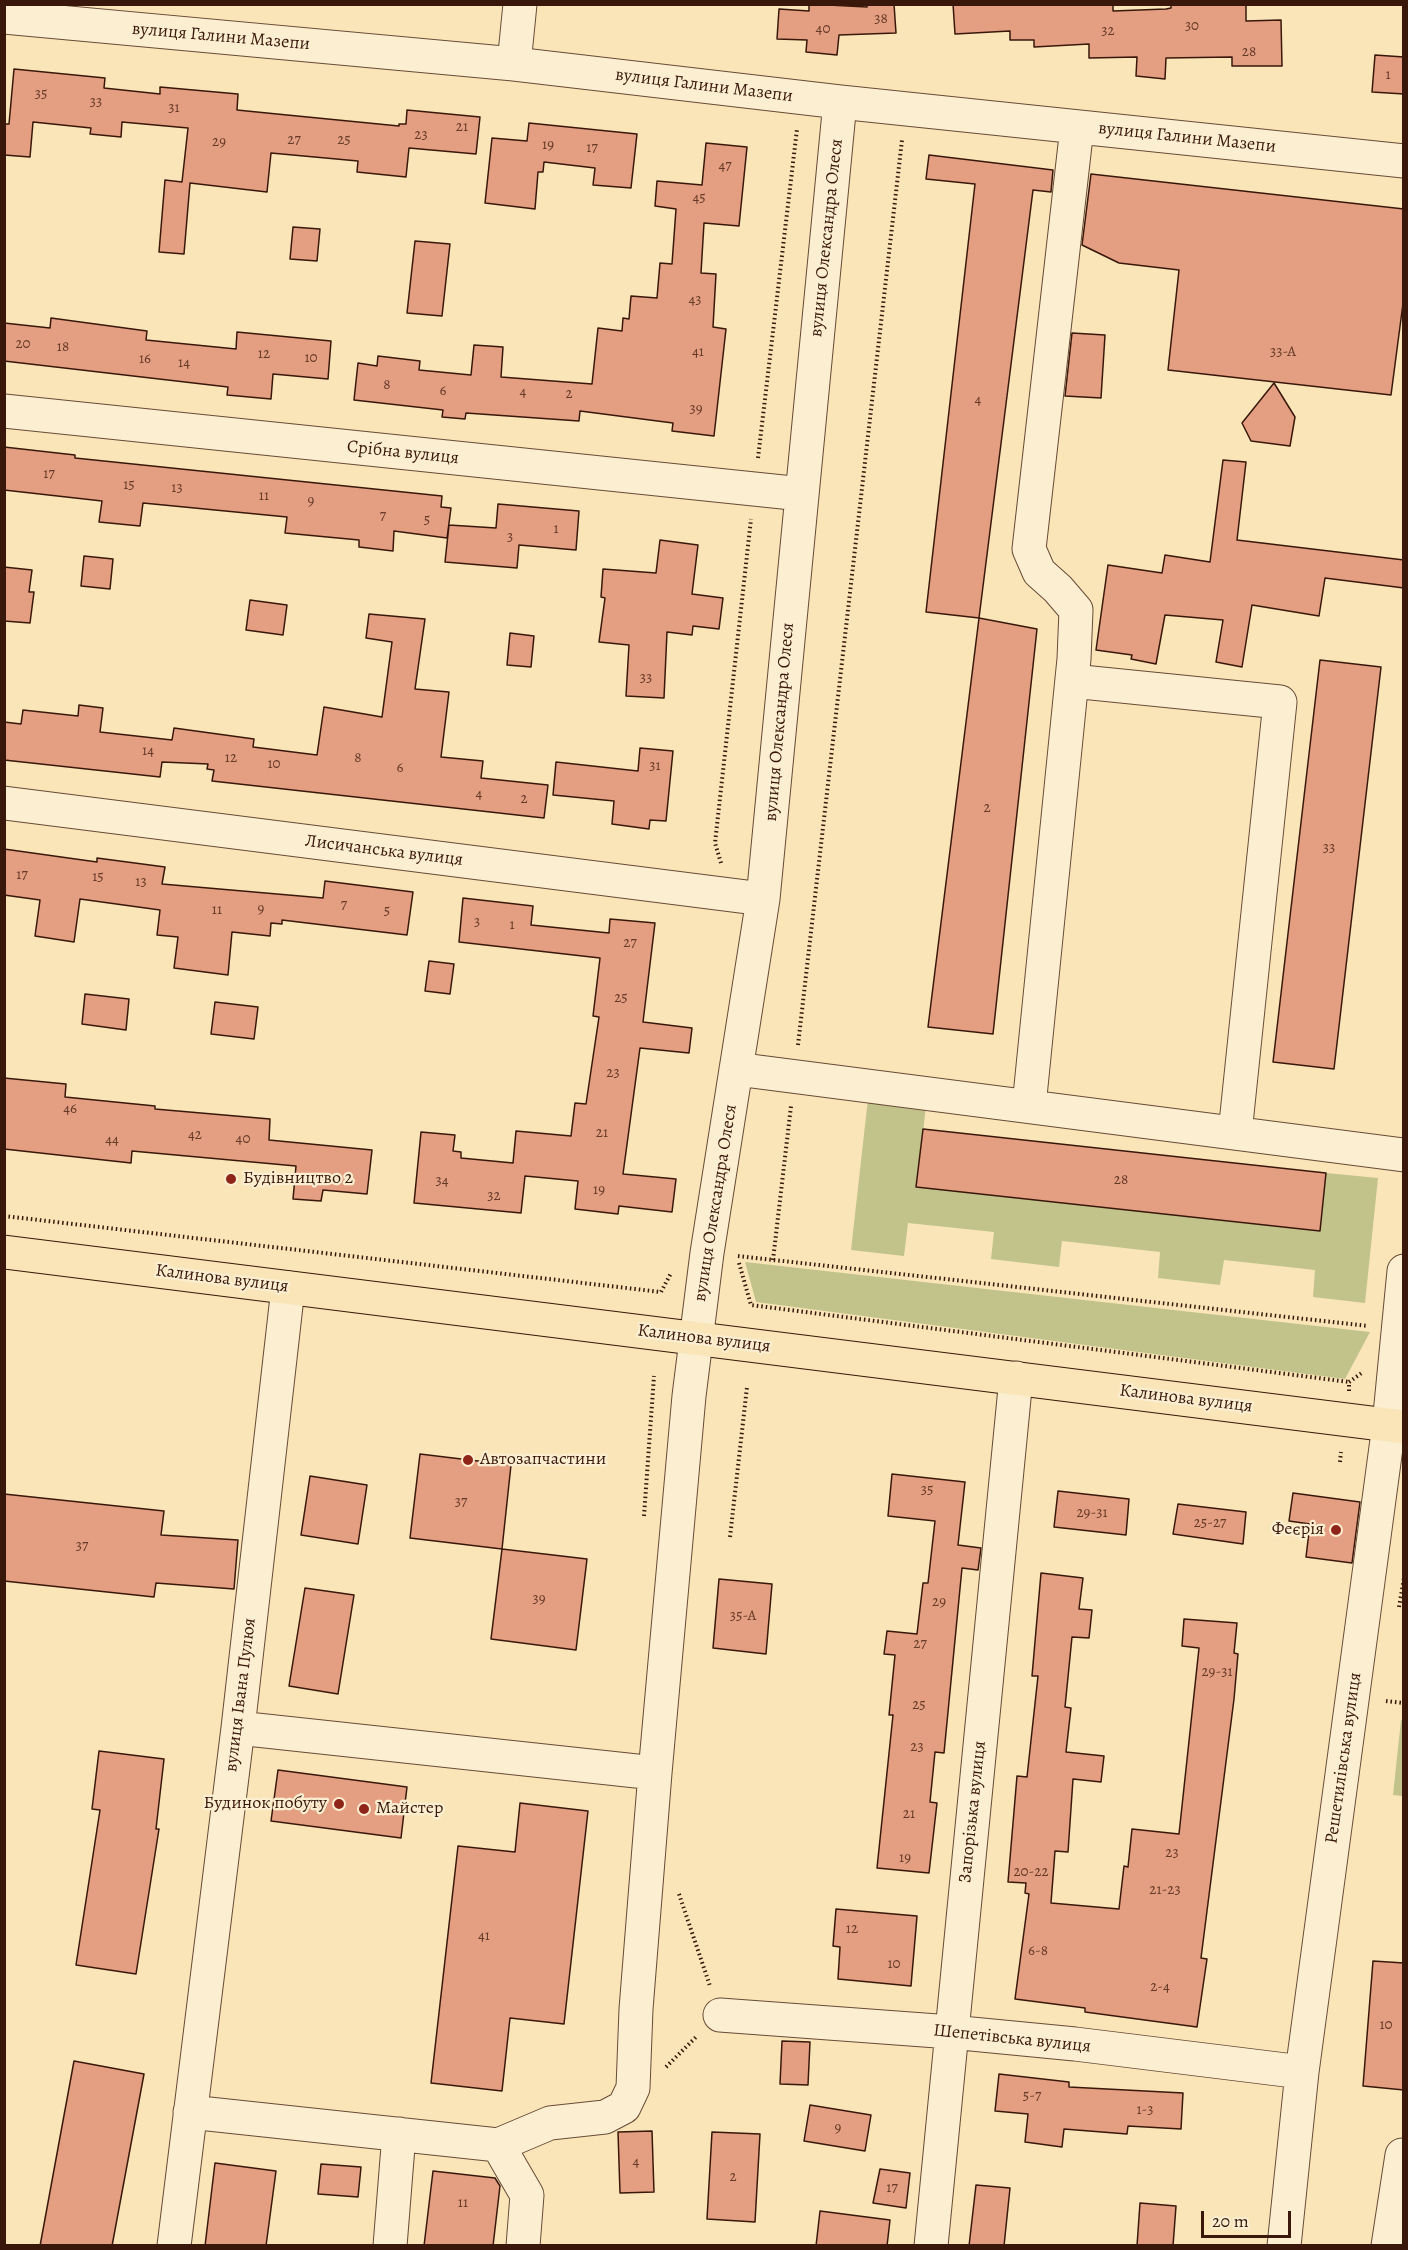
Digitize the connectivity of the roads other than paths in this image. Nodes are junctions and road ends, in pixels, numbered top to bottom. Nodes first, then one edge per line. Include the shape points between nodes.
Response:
1 (520, 4) edge
2 (4, 17) edge
3 (514, 64) junction
4 (840, 102) junction
5 (1077, 127) junction
6 (1404, 161) edge
7 (4, 411) edge
8 (802, 494) junction
9 (1072, 681) junction
10 (4, 803) edge
11 (763, 898) junction
12 (736, 1069) junction
13 (1029, 1106) junction
14 (1235, 1133) junction
15 (1404, 1155) edge
16 (4, 1252) edge
17 (1404, 1271) edge
18 (288, 1288) junction
19 (696, 1338) junction
20 (1016, 1378) junction
21 (1396, 1426) edge
22 (238, 1728) junction
23 (655, 1773) junction
24 (720, 2014) road end
25 (951, 2032) junction
26 (1302, 2072) junction
27 (190, 2112) junction
28 (399, 2134) junction
29 (498, 2145) junction
30 (1402, 2155) dead end
31 (174, 2246) edge
32 (390, 2246) edge
33 (522, 2246) edge
34 (931, 2246) edge
35 (1284, 2246) edge
36 (1388, 2246) edge

1 - 3 street
2 - 3 street, вулиця Галини Мазепи
3 - 4 street, вулиця Галини Мазепи
4 - 5 street, вулиця Галини Мазепи
4 - 8 street, вулиця Олександра Олеся
5 - 6 street, вулиця Галини Мазепи
5 - 9 street via 1029,549 1039,572 1076,610
7 - 8 street, Срібна вулиця
8 - 11 street, вулиця Олександра Олеся
9 - 13 street
9 - 14 street via 1280,702
10 - 11 street, Лисичанська вулиця
11 - 12 street, вулиця Олександра Олеся
12 - 13 street
12 - 19 street, вулиця Олександра Олеся
13 - 14 street
14 - 15 street
16 - 18 main road, Калинова вулиця
17 - 21 street, Решетилівська вулиця
18 - 19 main road, Калинова вулиця
18 - 22 street, вулиця Івана Пулюя
19 - 20 main road, Калинова вулиця
19 - 23 street, вулиця Олександра Олеся
20 - 21 main road, Калинова вулиця
20 - 25 street, Запорізька вулиця
21 - 26 street, Решетилівська вулиця
22 - 23 street
22 - 27 street, вулиця Івана Пулюя
23 - 29 street, вулиця Олександра Олеся via 633,2088 624,2107 605,2117 550,2123
24 - 25 street, Шепетівська вулиця
25 - 26 street, Шепетівська вулиця
25 - 34 street, Запорізька вулиця
26 - 35 street, Решетилівська вулиця
27 - 28 street
27 - 31 street, вулиця Івана Пулюя
28 - 29 street
28 - 32 street
29 - 33 street via 527,2195
30 - 36 street

